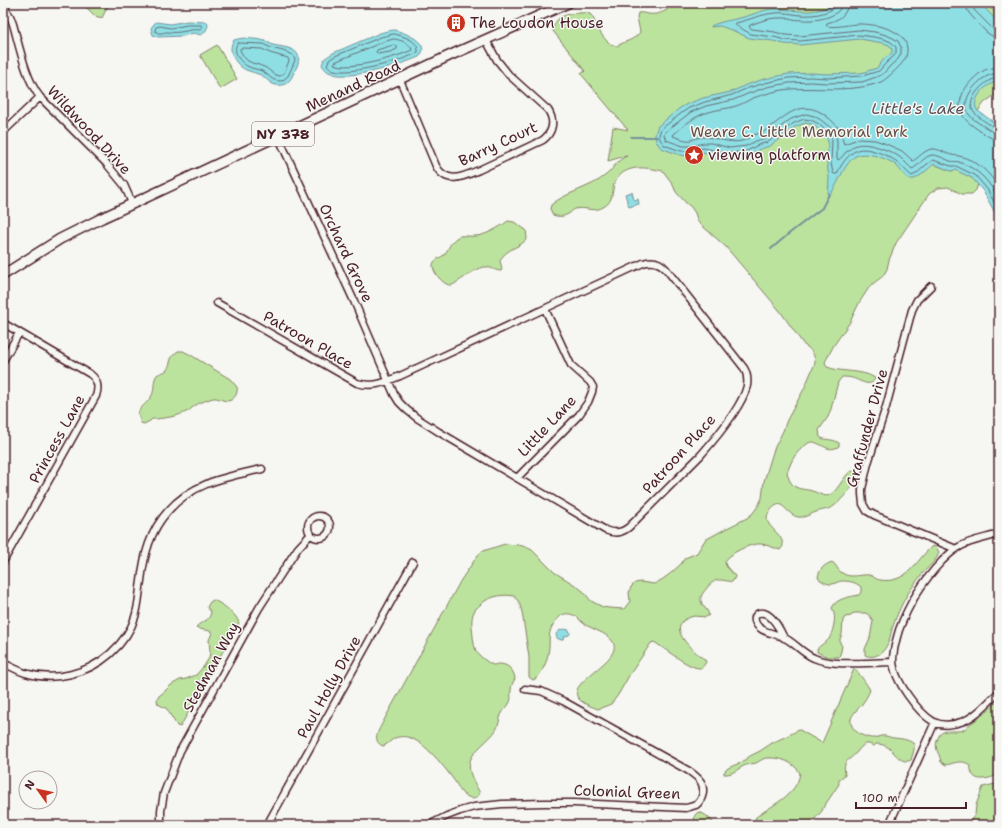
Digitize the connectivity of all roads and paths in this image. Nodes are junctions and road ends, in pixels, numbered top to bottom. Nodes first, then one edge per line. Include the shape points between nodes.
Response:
1 (568, 3) edge
2 (3, 6) edge
3 (486, 40) junction
4 (400, 80) junction
5 (40, 97) junction
6 (3, 132) edge
7 (278, 136) junction
8 (132, 203) junction
9 (3, 275) edge
10 (931, 286) dead end
11 (217, 303) dead end
12 (545, 309) junction
13 (3, 323) edge
14 (19, 333) junction
15 (3, 361) edge
16 (389, 381) junction
17 (262, 469) dead end
18 (517, 478) junction
19 (312, 534) dead end
20 (999, 534) edge
21 (956, 549) junction
22 (3, 562) edge
23 (413, 562) dead end
24 (784, 638) junction
25 (893, 662) junction
26 (3, 663) edge
27 (525, 689) dead end
28 (999, 692) edge
29 (935, 722) junction
30 (161, 825) edge
31 (267, 825) edge
32 (429, 825) edge
33 (889, 825) edge

1 - 3 main road, Menand Road / NY 378
2 - 5 street, Wildwood Drive via 10,16 31,82
3 - 4 main road, Menand Road / NY 378
3 - 4 street, Barry Court via 510,75 548,110 552,117 550,132 543,140 464,176 445,176 436,166
4 - 7 main road, Menand Road / NY 378
5 - 6 street
5 - 8 street, Wildwood Drive via 106,163 124,185
7 - 8 main road, Menand Road / NY 378
7 - 16 street, Orchard Grove
8 - 9 main road, Menand Road / NY 378 via 63,238
10 - 21 street, Graffunder Drive via 912,310 868,463 862,500 865,508 874,515
11 - 16 street, Patroon Place via 357,383 368,386
12 - 16 street, Patroon Place
12 - 18 street, Little Lane via 571,365 593,387 590,398 579,415
12 - 18 street, Patroon Place via 643,263 659,263 741,362 746,372 747,386 736,409 710,445 623,531 605,530
13 - 14 street, Princess Lane
14 - 15 street
14 - 22 street, Princess Lane via 92,376 98,388 96,396
16 - 18 street, Patroon Place via 396,398 410,413
17 - 26 street via 221,478 198,487 188,492 168,511 156,528 146,551 132,624 121,642 107,657 84,670 58,676 33,675
19 - 30 street, Stedman Way via 298,548 259,608 180,751 164,793
20 - 21 street
21 - 25 street via 933,570 914,596 897,637
23 - 31 street, Paul Holly Drive
24 - 24 street via 770,618 762,613 756,616 756,623 762,630
24 - 25 street via 810,656 825,661
25 - 29 street via 907,694 924,714
27 - 32 street, Colonial Green via 541,691 563,701 689,771 702,785 700,800 686,808 544,802 489,805 460,811
28 - 29 street via 964,721 950,724
29 - 33 street

